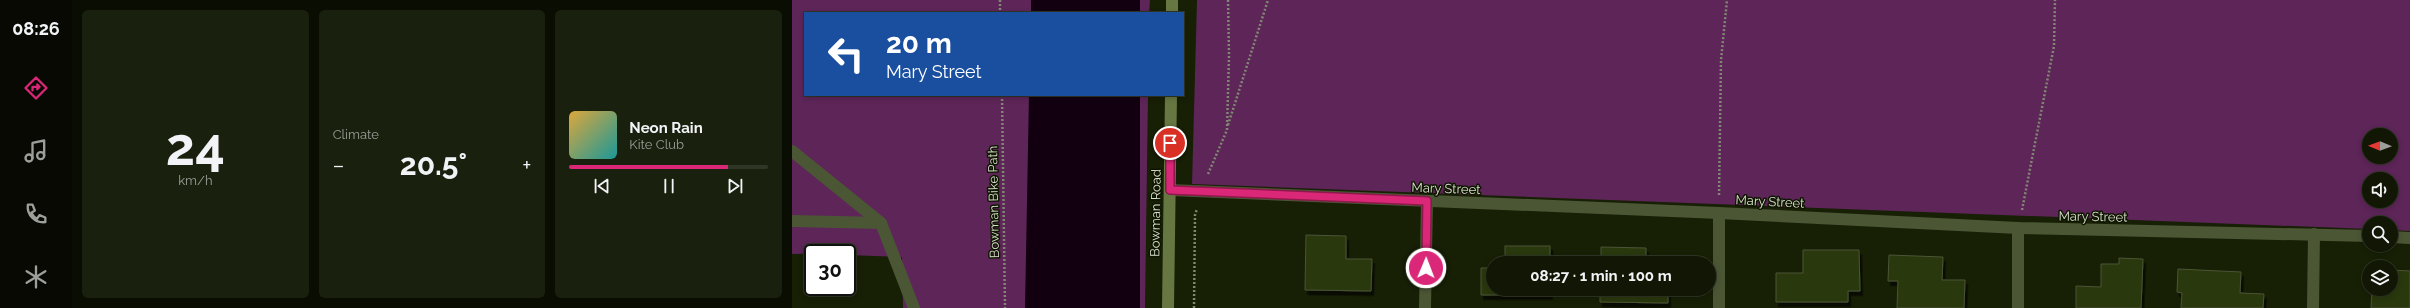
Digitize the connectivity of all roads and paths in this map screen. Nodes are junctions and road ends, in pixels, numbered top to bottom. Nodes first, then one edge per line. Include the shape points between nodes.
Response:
1 (1000, 0) edge
2 (1172, 0) edge
3 (1228, 0) edge
4 (1268, 0) edge
5 (1726, 0) edge
6 (2055, 0) edge
7 (1000, 12) edge
8 (1172, 12) edge
9 (1002, 96) edge
10 (1171, 96) edge
11 (1227, 130) junction
12 (792, 151) edge
13 (1170, 190) junction
14 (1202, 191) junction
15 (1427, 201) junction
16 (1719, 213) junction
17 (792, 221) edge
18 (881, 223) junction
19 (2018, 228) junction
20 (2314, 234) junction
21 (2362, 236) edge
22 (2398, 237) edge
23 (2410, 238) edge
24 (914, 308) edge
25 (1005, 308) edge
26 (1168, 308) edge
27 (1194, 308) edge
28 (1425, 308) edge
29 (1719, 308) edge
30 (2018, 308) edge
31 (2313, 308) edge

1 - 7 path
2 - 8 main road
3 - 11 path via 1230,55
4 - 11 path
5 - 16 path via 1721,60
6 - 19 path via 2054,46
9 - 25 path, Bowman Bike Path
10 - 13 main road, Bowman Road
11 - 14 path
12 - 18 street
13 - 14 street, Mary Street
13 - 26 main road, Bowman Road
14 - 15 street, Mary Street
14 - 27 path via 1195,215
15 - 16 street, Mary Street
15 - 28 street
16 - 19 street, Mary Street
16 - 29 street
17 - 18 street
18 - 24 street
19 - 20 street, Mary Street
19 - 30 street
20 - 21 street, Mary Street
20 - 31 street
22 - 23 street

